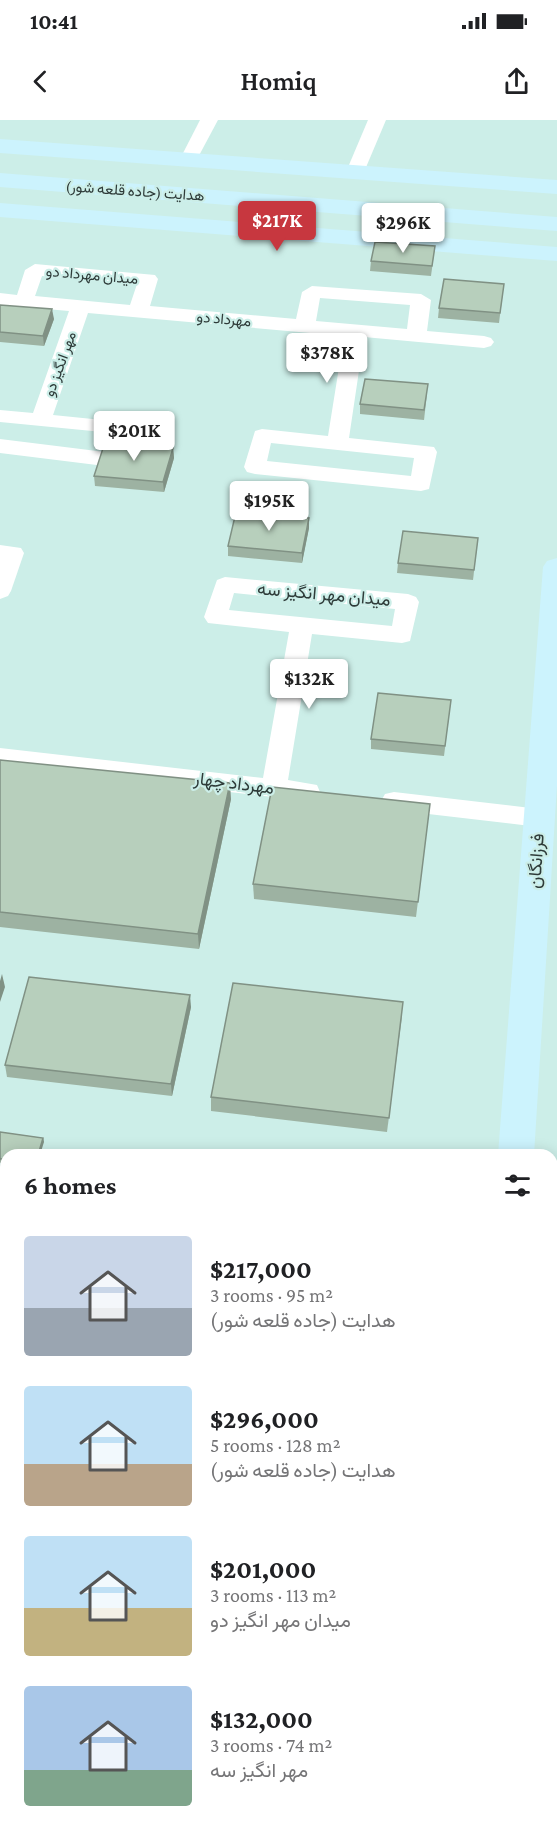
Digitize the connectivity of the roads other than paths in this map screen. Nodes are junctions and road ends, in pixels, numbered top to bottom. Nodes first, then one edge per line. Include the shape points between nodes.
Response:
1 (209, 120) edge
2 (377, 120) edge
3 (0, 146) edge
4 (189, 159) junction
5 (355, 172) junction
6 (0, 180) edge
7 (557, 187) edge
8 (0, 210) edge
9 (557, 224) edge
10 (531, 252) junction
11 (557, 254) edge
12 (557, 267) edge
13 (0, 299) edge
14 (24, 301) junction
15 (81, 306) junction
16 (138, 312) junction
17 (304, 326) junction
18 (355, 331) junction
19 (416, 336) junction
20 (484, 342) dead end
21 (0, 416) edge
22 (40, 421) junction
23 (337, 444) junction
24 (0, 446) edge
25 (0, 552) edge
26 (557, 567) edge
27 (0, 591) edge
28 (302, 626) junction
29 (0, 757) edge
30 (274, 788) junction
31 (332, 794) edge
32 (366, 798) edge
33 (539, 818) junction
34 (516, 1149) edge

1 - 4 street
2 - 5 street
3 - 4 main road, هدایت (جاده قلعه شور)
4 - 5 main road, هدایت (جاده قلعه شور)
5 - 7 main road, هدایت (جاده قلعه شور)
6 - 9 main road, هدایت (جاده قلعه شور)
8 - 10 main road
10 - 11 main road
10 - 12 main road
13 - 14 street, مهرداد دو
14 - 15 street, مهرداد دو
14 - 16 street, میدان مهرداد دو via 35,270 148,279
15 - 16 street, مهرداد دو
15 - 22 street, مهر انگیز دو
16 - 17 street, مهرداد دو
17 - 18 street, مهرداد دو
17 - 19 street via 312,292 421,300
18 - 19 street, مهرداد دو
18 - 23 street
19 - 20 street, مهرداد دو
21 - 22 street
22 - 24 street via 125,428 113,460
23 - 23 street via 426,452 421,484 255,467 262,436
25 - 27 street via 13,553
26 - 33 main road, فرزانگان
28 - 28 street, میدان مهر انگیز سه via 402,635 408,602 225,585 216,617
28 - 30 street
29 - 30 street, مهرداد چهار
30 - 31 street, مهرداد چهار
32 - 33 street
33 - 34 main road, فرزانگان

